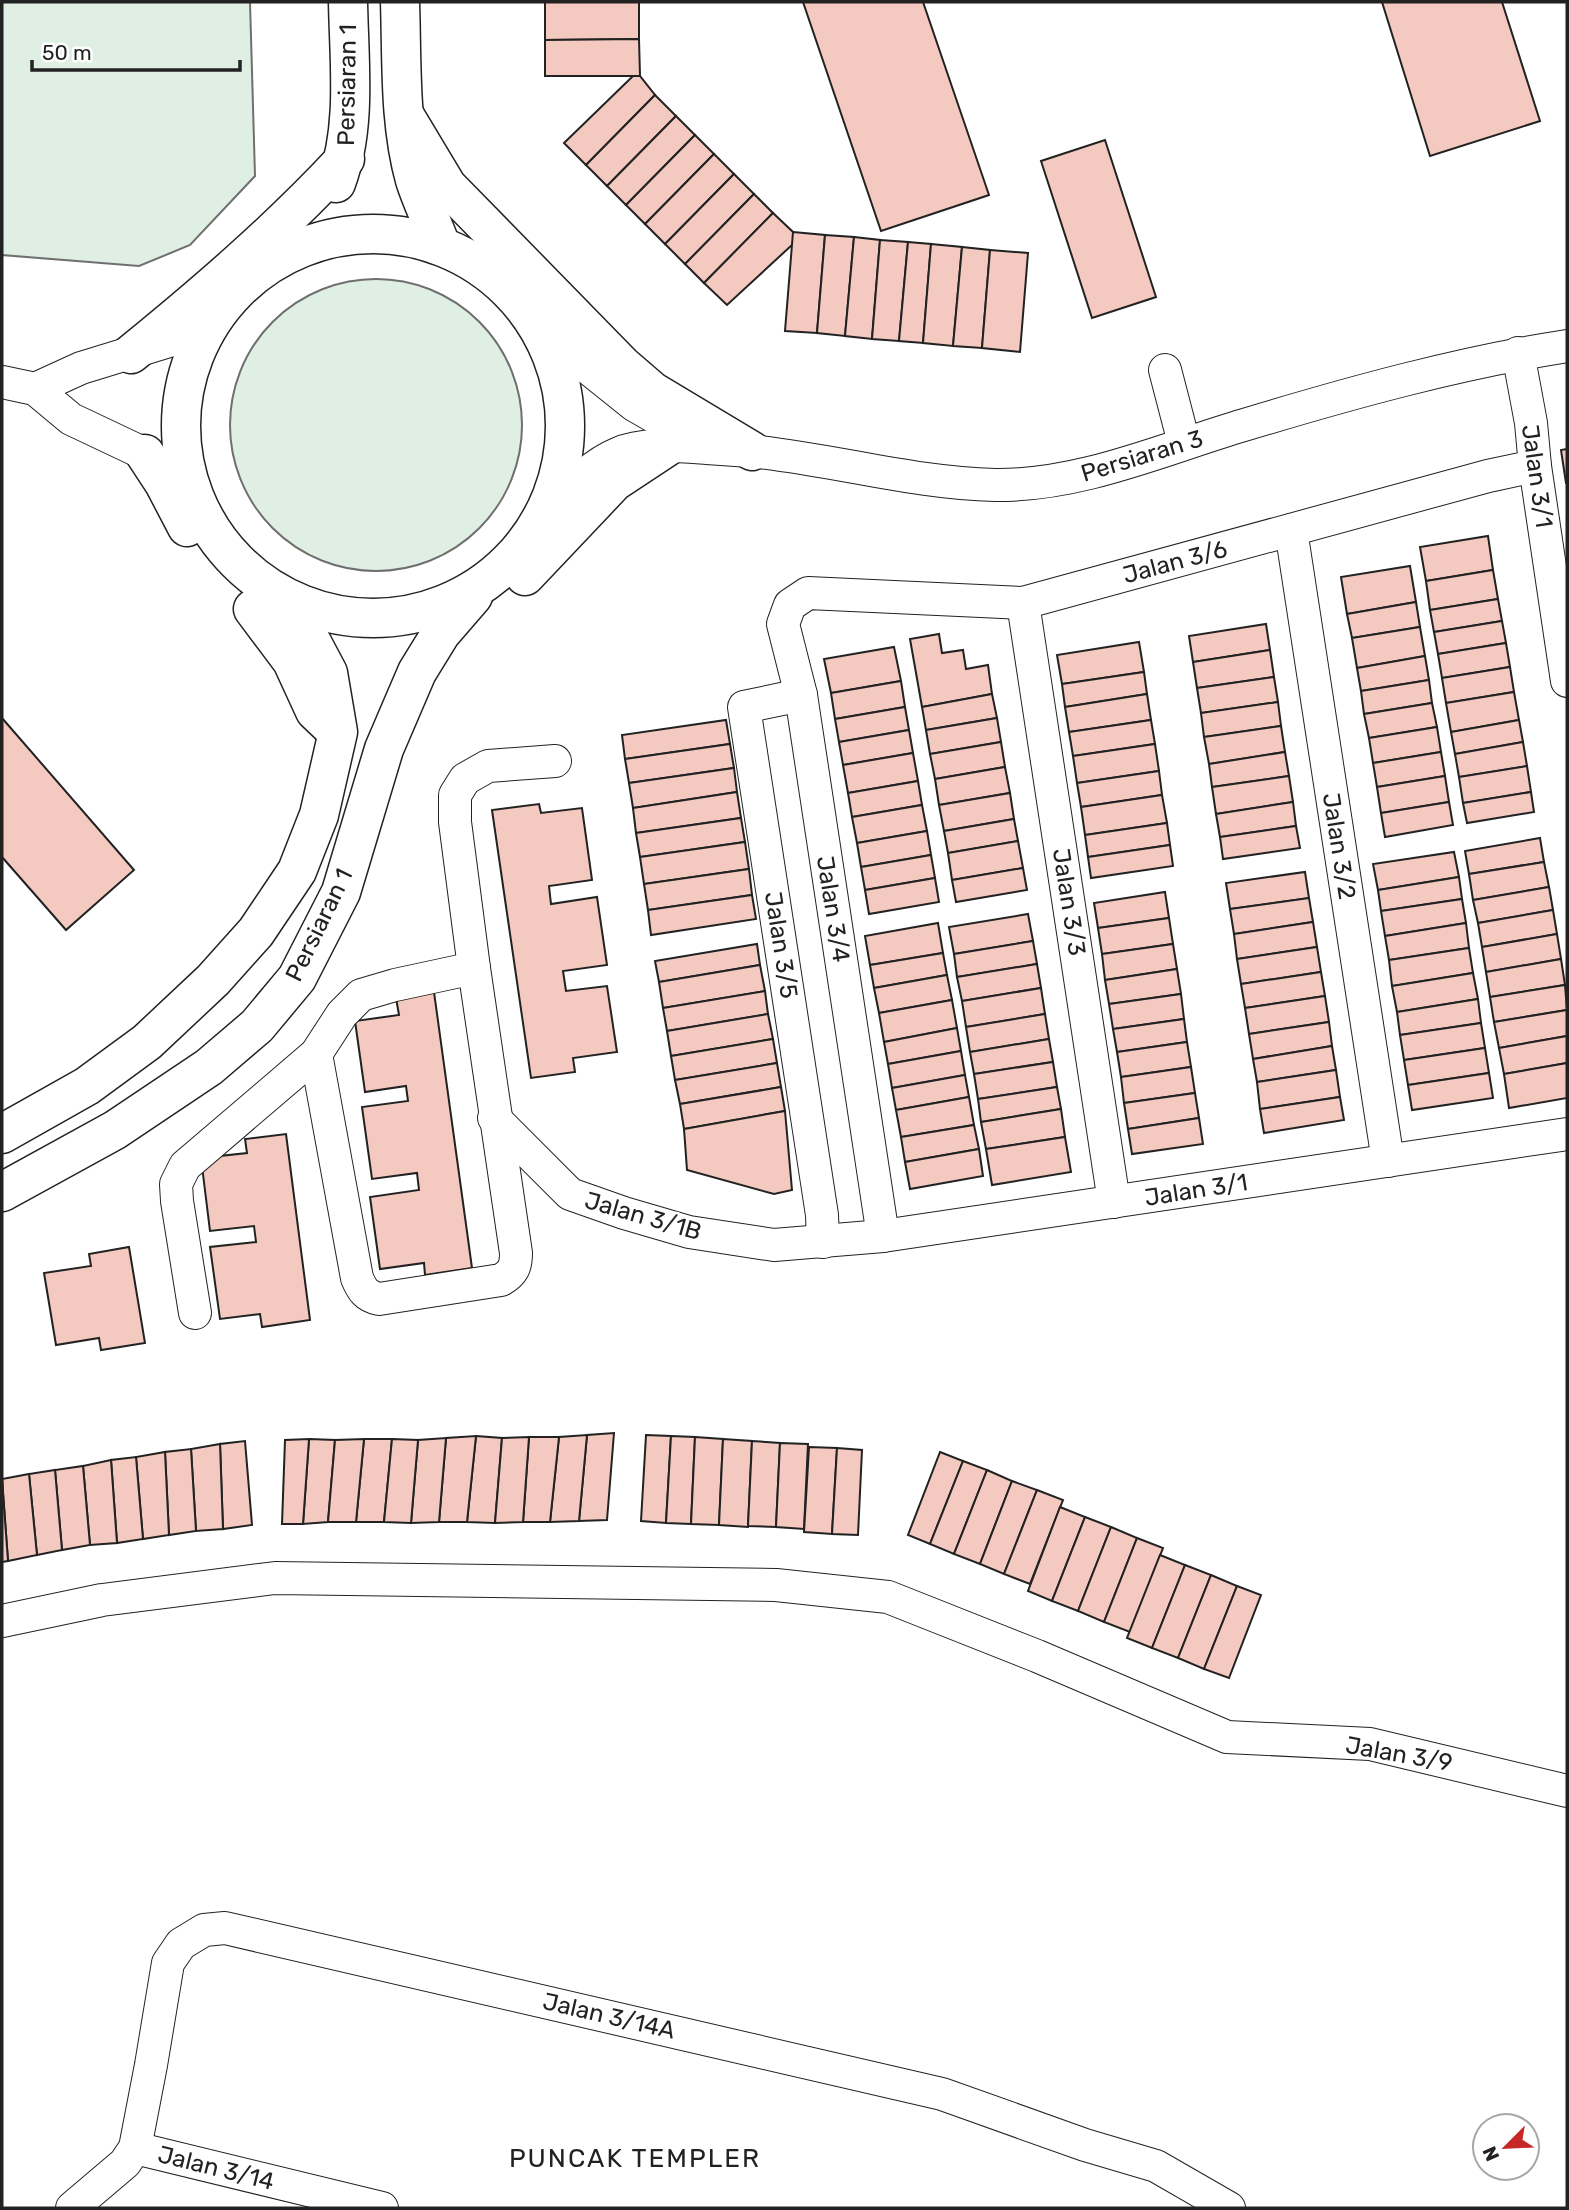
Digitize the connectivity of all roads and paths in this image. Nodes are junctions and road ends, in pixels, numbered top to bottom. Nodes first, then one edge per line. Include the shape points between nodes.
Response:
1 (348, 2) edge
2 (400, 2) edge
3 (405, 116) junction
4 (345, 159) junction
5 (306, 245) junction
6 (441, 246) junction
7 (538, 328) junction
8 (205, 330) junction
9 (1567, 346) edge
10 (131, 354) junction
11 (1518, 354) junction
12 (1165, 370) dead end
13 (2, 382) edge
14 (35, 389) junction
15 (1184, 443) junction
16 (670, 445) junction
17 (709, 449) junction
18 (752, 451) junction
19 (145, 454) junction
20 (1535, 466) junction
21 (192, 491) junction
22 (543, 516) junction
23 (1291, 530) junction
24 (250, 575) junction
25 (484, 584) junction
26 (808, 593) joint
27 (1023, 603) junction
28 (1567, 681) edge
29 (801, 695) junction
30 (397, 717) junction
31 (338, 732) junction
32 (555, 761) dead end
33 (474, 968) junction
34 (317, 1054) junction
35 (495, 1118) junction
36 (2, 1134) edge
37 (1567, 1134) edge
38 (1388, 1161) junction
39 (2, 1192) edge
40 (1114, 1202) junction
41 (883, 1236) junction
42 (824, 1242) junction
43 (195, 1313) dead end
44 (2, 1621) edge
45 (1567, 1791) edge
46 (135, 2148) junction
47 (72, 2208) edge
48 (382, 2208) edge
49 (1229, 2208) edge

1 - 4 main road, Persiaran 1
2 - 3 main road
3 - 6 main road via 416,180
3 - 18 main road via 447,186 624,366 652,390
4 - 5 main road, Persiaran 1
4 - 10 main road via 306,201
5 - 6 main road via 364,233
5 - 8 main road via 266,265 232,294
6 - 7 main road via 479,266 512,294
7 - 17 street, Persiaran 3 via 634,405
7 - 22 main road via 557,373 565,421 560,470
8 - 10 street
8 - 21 main road via 185,382 181,437
9 - 11 street, Persiaran 3
10 - 14 street via 81,368
11 - 15 street, Persiaran 3 via 1345,396
11 - 20 street, Jalan 3/1
12 - 15 street
13 - 14 street
14 - 19 street via 71,419
15 - 18 street, Persiaran 3 via 1090,474 994,485
16 - 17 street, Persiaran 3
16 - 22 street, Persiaran 3 via 617,453 589,472
16 - 30 main road via 614,482 443,662
17 - 18 street, Persiaran 3
19 - 21 street
19 - 31 main road via 193,539 266,625 292,661 315,711
20 - 23 street, Jalan 3/6
20 - 28 street, Jalan 3/1
21 - 24 main road via 226,550
22 - 25 main road via 518,553
23 - 27 street, Jalan 3/6
23 - 38 street, Jalan 3/2
24 - 25 main road via 293,601 341,616 379,618 440,607
24 - 31 main road, Persiaran 1 via 310,639 328,673
25 - 30 main road, Persiaran 1 via 441,633 417,671
26 - 27 street, Jalan 3/6
26 - 29 street, Jalan 3/4 via 790,605 783,624
27 - 40 street, Jalan 3/3
29 - 41 street, Jalan 3/4
29 - 42 street, Jalan 3/5 via 744,707
30 - 39 main road, Persiaran 1 via 341,892 297,978 257,1026 209,1067 115,1130
31 - 36 main road, Persiaran 1 via 319,815 298,871 256,932 147,1042 87,1086
32 - 33 street via 488,766 465,779 456,795 454,822
33 - 34 street via 361,995 342,1014
33 - 35 street
34 - 35 street via 357,1278 371,1297 501,1280 512,1273 516,1253
34 - 43 street via 185,1166 176,1184
35 - 42 street, Jalan 3/1B via 570,1194 689,1232 774,1245
37 - 38 street, Jalan 3/1
38 - 40 street, Jalan 3/1
40 - 41 street, Jalan 3/1
41 - 42 street, Jalan 3/1
44 - 45 street, Jalan 3/9 via 102,1600 275,1578 776,1585 888,1597 1227,1737 1370,1744
46 - 47 street, Jalan 3/14 via 125,2163
46 - 48 street, Jalan 3/14
46 - 49 street, Jalan 3/14A via 168,1963 181,1944 204,1930 225,1927 943,2094 1156,2166

